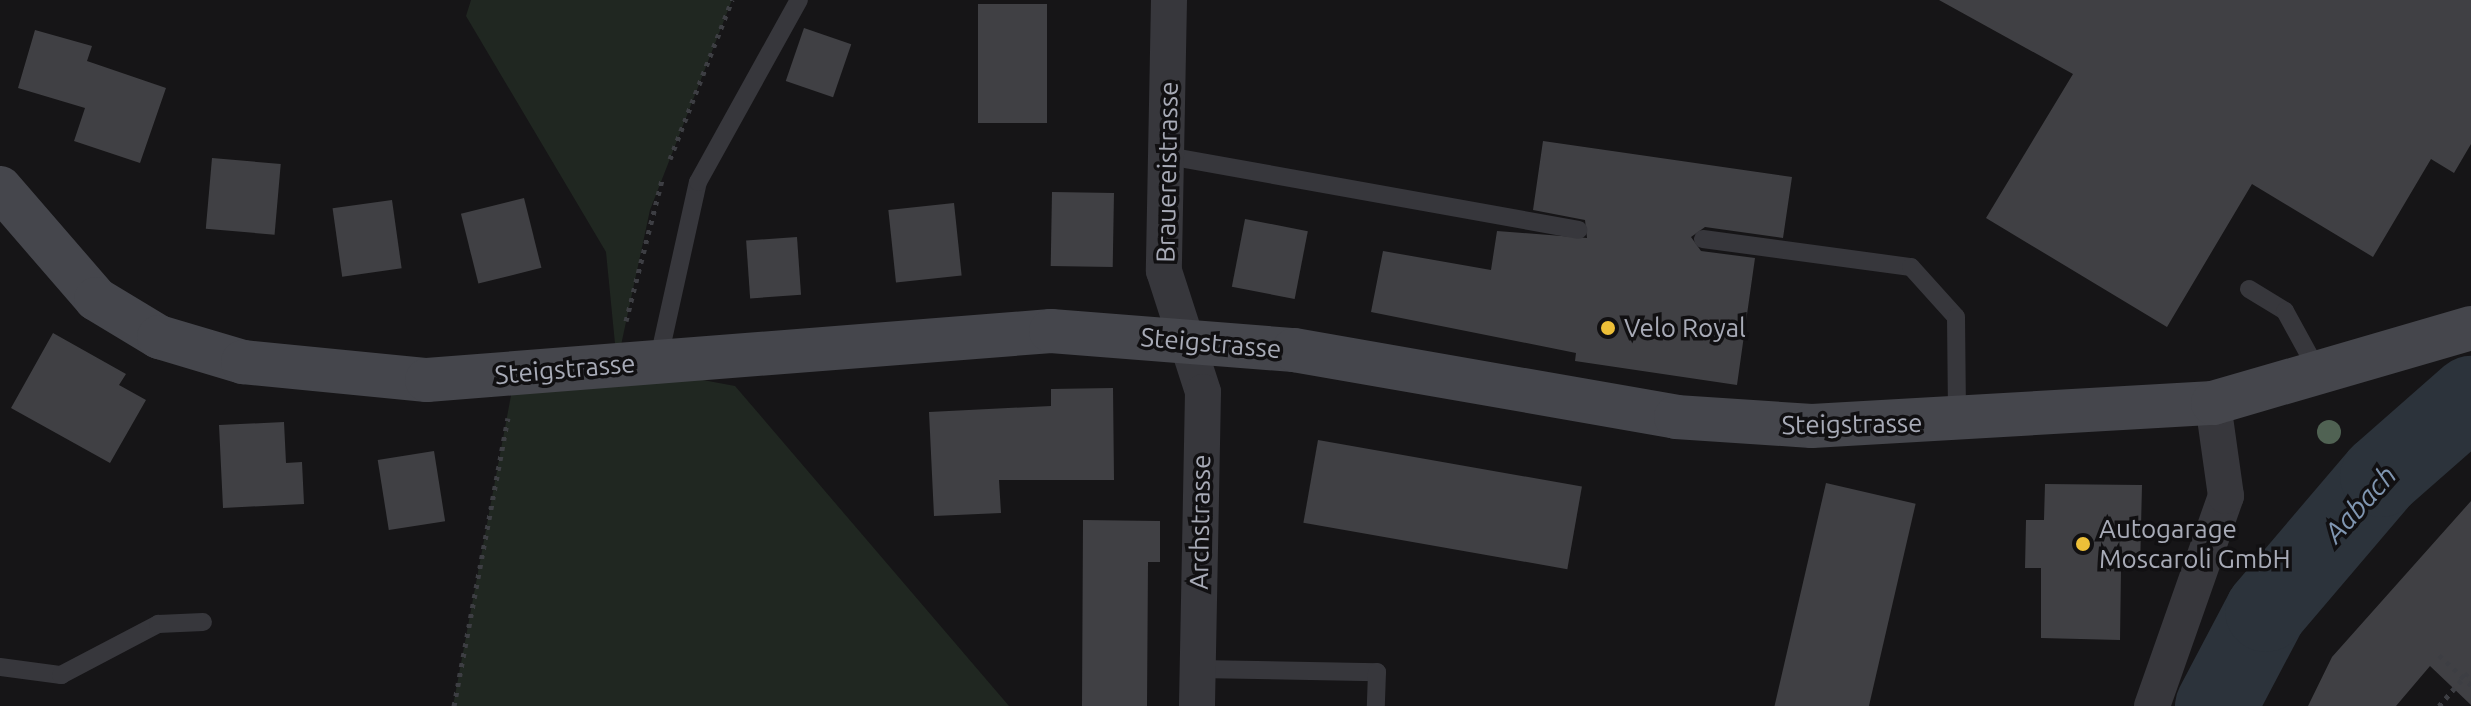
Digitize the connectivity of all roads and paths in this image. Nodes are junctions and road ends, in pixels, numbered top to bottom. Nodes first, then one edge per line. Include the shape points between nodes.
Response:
1 (799, 0) edge
2 (1169, 0) edge
3 (1168, 156) junction
4 (0, 188) edge
5 (1578, 230) dead end
6 (1703, 239) dead end
7 (2249, 289) dead end
8 (2471, 328) edge
9 (1190, 339) junction
10 (658, 362) junction
11 (515, 374) junction
12 (2320, 376) junction
13 (2213, 403) junction
14 (1957, 421) junction
15 (203, 622) dead end
16 (2439, 655) dead end
17 (0, 667) edge
18 (1197, 669) junction
19 (2471, 669) edge
20 (2463, 677) junction
21 (2471, 685) edge
22 (454, 706) edge
23 (1197, 706) edge
24 (1376, 706) edge
25 (2152, 706) edge
26 (2439, 706) edge

1 - 10 lane via 698,182
2 - 3 street, Brauereistrasse
3 - 5 lane
3 - 9 street, Brauereistrasse via 1164,271
4 - 11 street, Steigstrasse via 96,299 159,337 243,362 319,372 427,380
6 - 14 lane via 1911,267 1956,317
7 - 12 lane via 2285,311
8 - 12 street, Steigstrasse
9 - 10 street, Steigstrasse via 1051,331
9 - 14 street, Steigstrasse via 1747,426
9 - 18 street, Archstrasse via 1203,392
10 - 11 street, Steigstrasse
11 - 22 path via 492,529
12 - 13 street, Steigstrasse
13 - 14 street, Steigstrasse
13 - 25 street via 2226,496
15 - 17 lane via 158,624 61,675
16 - 20 path
18 - 23 street, Archstrasse
18 - 24 lane via 1377,672
19 - 20 path
20 - 21 path
20 - 26 path

